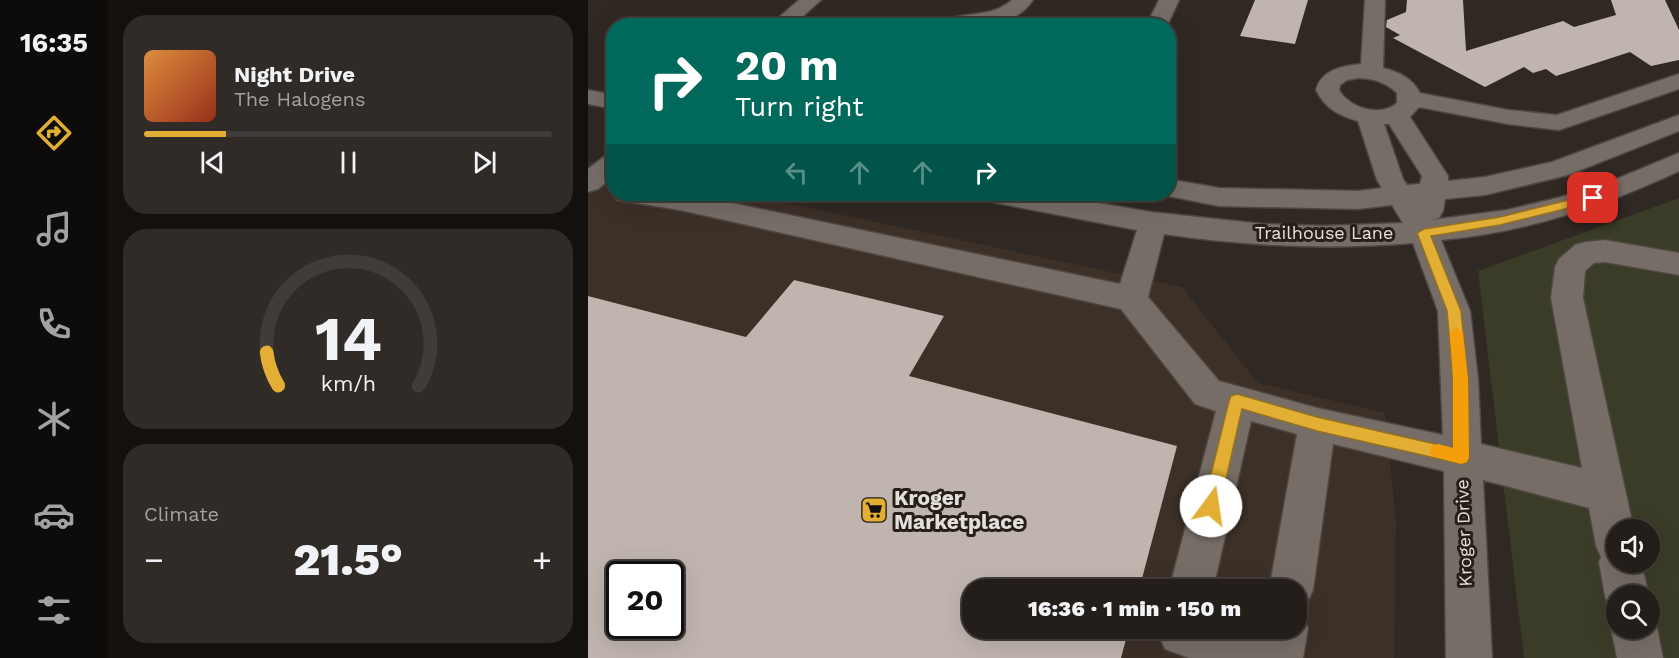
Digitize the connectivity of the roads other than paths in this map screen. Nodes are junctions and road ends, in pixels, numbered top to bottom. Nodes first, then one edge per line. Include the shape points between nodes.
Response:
1 (811, 0) edge
2 (1023, 0) edge
3 (1169, 0) edge
4 (1375, 0) edge
5 (789, 18) edge
6 (957, 18) edge
7 (1160, 18) edge
8 (1372, 72) junction
9 (1679, 81) edge
10 (588, 97) edge
11 (606, 100) edge
12 (1403, 107) junction
13 (1369, 117) junction
14 (1679, 122) edge
15 (1679, 161) edge
16 (606, 169) edge
17 (588, 186) edge
18 (1176, 189) edge
19 (606, 190) edge
20 (1434, 192) junction
21 (1402, 195) junction
22 (680, 201) edge
23 (1034, 201) edge
24 (1153, 223) junction
25 (1424, 233) junction
26 (1679, 264) edge
27 (1131, 299) junction
28 (1237, 401) junction
29 (1317, 424) junction
30 (1461, 457) junction
31 (1606, 493) junction
32 (1611, 519) edge
33 (1194, 579) edge
34 (1293, 579) edge
35 (1201, 639) edge
36 (1283, 639) edge
37 (1636, 639) edge
38 (1266, 658) edge
39 (1280, 658) edge
40 (1469, 658) edge
41 (1640, 658) edge

1 - 5 street
2 - 6 street via 1002,17
3 - 7 street
4 - 8 street
8 - 12 street via 1406,88
8 - 13 street via 1337,76 1328,87 1333,102
9 - 12 street via 1559,123
10 - 11 street
12 - 13 street
12 - 20 street via 1435,176
13 - 21 street, Kroger Drive via 1390,180
14 - 20 street, Trailhouse Lane via 1559,169 1485,186
15 - 25 street, Trailhouse Lane via 1593,198 1500,221
16 - 17 street
17 - 19 street
18 - 21 street, Trailhouse Lane via 1219,197 1358,200
20 - 21 street, Trailhouse Lane
20 - 25 street
21 - 25 street, Kroger Drive
22 - 27 street
23 - 24 street, Trailhouse Lane
24 - 25 street, Trailhouse Lane via 1293,236
24 - 27 street
25 - 30 street, Kroger Drive via 1454,311
26 - 31 street via 1605,251 1586,253 1570,267 1567,298
27 - 28 street via 1209,393
28 - 29 street
28 - 33 street
29 - 30 street
29 - 34 street
30 - 31 street
30 - 40 street, Kroger Drive
31 - 32 street
35 - 38 street
36 - 39 street
37 - 41 street

